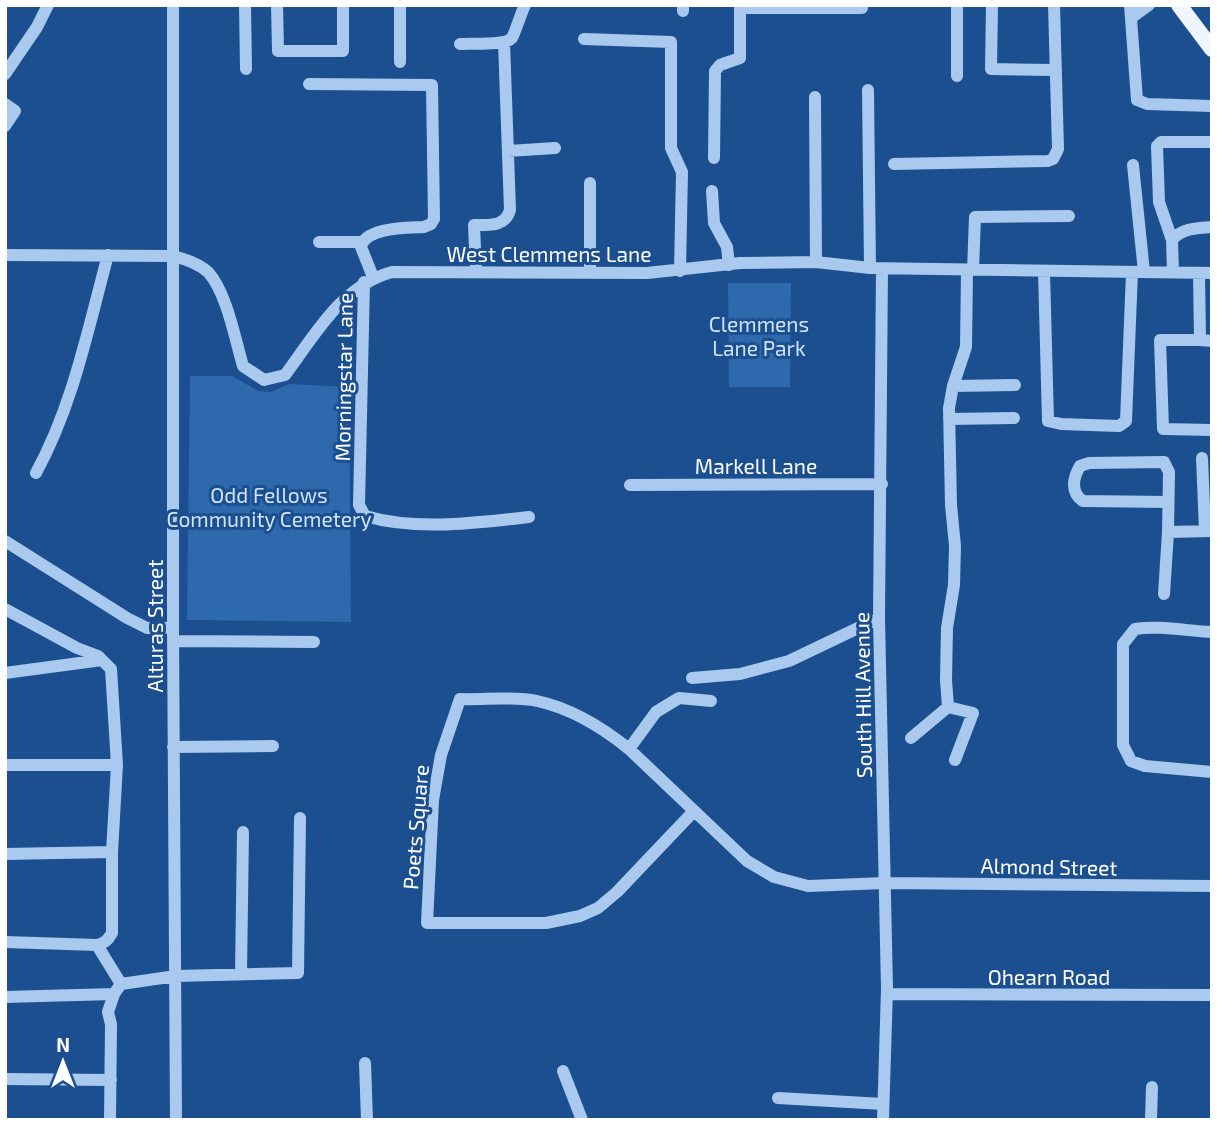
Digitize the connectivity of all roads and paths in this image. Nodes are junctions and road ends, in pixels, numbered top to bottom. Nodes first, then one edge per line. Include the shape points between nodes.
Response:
1 (48, 5) edge
2 (173, 5) edge
3 (245, 5) edge
4 (278, 5) edge
5 (343, 5) edge
6 (400, 5) edge
7 (525, 5) edge
8 (957, 5) edge
9 (992, 5) edge
10 (1054, 5) edge
11 (1149, 5) edge
12 (1179, 5) edge
13 (740, 6) edge
14 (862, 8) dead end
15 (1130, 12) edge
16 (584, 39) dead end
17 (503, 42) junction
18 (460, 44) dead end
19 (1212, 49) edge
20 (400, 62) dead end
21 (246, 69) dead end
22 (1056, 70) junction
23 (5, 74) edge
24 (957, 76) dead end
25 (309, 84) dead end
26 (868, 90) dead end
27 (815, 97) dead end
28 (5, 104) edge
29 (1212, 106) edge
30 (5, 126) edge
31 (1212, 142) edge
32 (555, 148) dead end
33 (508, 151) junction
34 (714, 158) dead end
35 (894, 164) dead end
36 (1133, 164) dead end
37 (590, 183) dead end
38 (712, 191) dead end
39 (1069, 216) dead end
40 (1212, 227) edge
41 (1172, 240) junction
42 (320, 242) dead end
43 (362, 242) junction
44 (5, 255) edge
45 (108, 256) junction
46 (173, 256) junction
47 (816, 262) junction
48 (729, 265) junction
49 (876, 268) junction
50 (970, 270) junction
51 (680, 271) junction
52 (1044, 271) junction
53 (476, 272) junction
54 (1138, 272) junction
55 (1173, 272) junction
56 (590, 273) junction
57 (1205, 273) edge
58 (369, 279) junction
59 (1205, 306) edge
60 (1206, 340) edge
61 (1015, 385) dead end
62 (953, 386) junction
63 (1014, 418) dead end
64 (949, 419) junction
65 (1212, 430) edge
66 (1202, 458) dead end
67 (36, 473) dead end
68 (882, 484) junction
69 (630, 485) dead end
70 (1168, 502) junction
71 (529, 517) dead end
72 (1205, 531) edge
73 (1168, 532) junction
74 (5, 541) edge
75 (1164, 594) dead end
76 (5, 609) edge
77 (879, 618) junction
78 (1212, 632) edge
79 (173, 634) junction
80 (314, 642) dead end
81 (102, 660) junction
82 (5, 673) edge
83 (692, 678) dead end
84 (711, 701) dead end
85 (948, 707) junction
86 (911, 738) dead end
87 (273, 746) dead end
88 (173, 747) junction
89 (629, 749) junction
90 (956, 760) dead end
91 (5, 765) edge
92 (117, 765) junction
93 (1212, 772) edge
94 (694, 811) junction
95 (300, 818) dead end
96 (243, 832) dead end
97 (112, 852) junction
98 (5, 854) edge
99 (886, 883) junction
100 (1212, 886) edge
101 (5, 942) edge
102 (97, 946) junction
103 (241, 974) junction
104 (176, 975) junction
105 (117, 989) junction
106 (887, 993) junction
107 (1212, 995) edge
108 (5, 997) edge
109 (365, 1063) dead end
110 (562, 1071) dead end
111 (5, 1079) edge
112 (111, 1080) junction
113 (1152, 1087) dead end
114 (778, 1098) dead end
115 (883, 1104) junction
116 (110, 1120) edge
117 (176, 1120) edge
118 (367, 1120) edge
119 (582, 1120) edge
120 (883, 1120) edge
121 (1151, 1120) edge

1 - 23 street
2 - 46 street, Alturas Street
3 - 21 street
4 - 5 street via 278,51 343,51
6 - 20 street
7 - 17 street via 513,36
8 - 24 street
9 - 22 street via 991,69
10 - 22 street
11 - 15 street
12 - 19 main road
13 - 14 street
13 - 34 street via 740,58 715,71
15 - 29 street via 1137,100
16 - 51 street via 671,42 671,148 682,172
17 - 18 street
17 - 33 street
22 - 35 street via 1058,149 1053,159
25 - 43 street via 432,85 434,219 425,227 372,233
26 - 49 street, South Hill Avenue
27 - 47 street
28 - 30 street via 15,111
31 - 41 street via 1161,142 1157,146 1159,202
32 - 33 street
33 - 53 street via 508,218 497,225 474,225
36 - 54 street
37 - 56 street
38 - 48 street via 714,223 727,247
39 - 50 street via 975,217
40 - 41 street via 1181,232
41 - 55 street
42 - 43 street
43 - 58 street
44 - 45 street
45 - 46 street
45 - 67 street via 69,401
46 - 58 street via 207,272 220,292 243,366 264,380 285,375 339,303
46 - 79 street, Alturas Street
47 - 48 street, West Clemmens Lane
47 - 49 street, West Clemmens Lane
48 - 51 street, West Clemmens Lane
49 - 50 street, West Clemmens Lane
49 - 68 street, South Hill Avenue
50 - 52 street, West Clemmens Lane
50 - 62 street via 966,347
51 - 56 street, West Clemmens Lane
52 - 54 street, West Clemmens Lane
52 - 54 street via 1048,421 1119,426 1126,421
53 - 56 street, West Clemmens Lane
53 - 58 street, West Clemmens Lane via 392,272
54 - 55 street, West Clemmens Lane
55 - 57 street, West Clemmens Lane
57 - 59 street
58 - 71 street, Morningstar Lane via 359,505 365,516 386,522 460,525
59 - 60 street
60 - 65 street via 1160,340 1163,429
61 - 62 street
62 - 64 street
63 - 64 street
64 - 85 street via 955,546 947,628
66 - 72 street
68 - 69 street, Markell Lane
68 - 77 street, South Hill Avenue
70 - 70 street via 1169,472 1164,462 1090,463 1075,474 1074,488 1083,501
70 - 73 street
72 - 73 street
73 - 75 street
74 - 79 street via 146,628
76 - 81 street
77 - 83 street via 789,661 740,674
77 - 99 street, South Hill Avenue
78 - 93 street via 1149,626 1135,629 1123,644 1123,746 1131,761
79 - 80 street
79 - 88 street, Alturas Street
81 - 82 street
81 - 92 street via 111,669
84 - 89 street via 680,698 656,712
85 - 86 street
85 - 90 street via 973,713
87 - 88 street
88 - 104 street, Alturas Street
89 - 94 street, Poets Square
89 - 94 street, Poets Square via 569,711 536,701 460,699 441,755 433,800 427,923 546,923 580,916 617,892
91 - 92 street
92 - 97 street
94 - 99 street, Poets Square via 747,861 774,877 808,886
95 - 103 street via 298,973
96 - 103 street
97 - 98 street
97 - 102 street via 112,933
99 - 100 street, Almond Street
99 - 106 street, South Hill Avenue
101 - 102 street
102 - 105 street
103 - 104 street
104 - 105 street
104 - 117 street, Alturas Street
105 - 108 street
105 - 112 street via 108,1012
106 - 107 street, Ohearn Road
106 - 115 street, South Hill Avenue
109 - 118 street
110 - 119 street
111 - 112 street
112 - 116 street
113 - 121 street
114 - 115 street
115 - 120 street, South Hill Avenue

